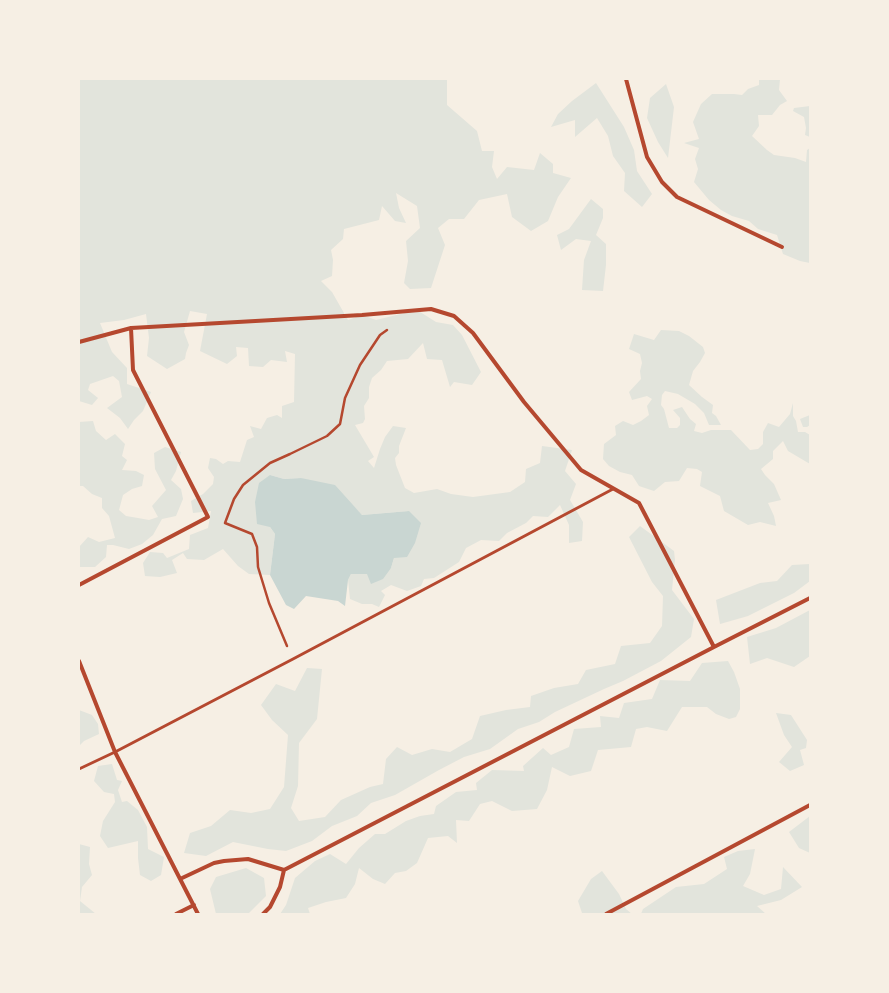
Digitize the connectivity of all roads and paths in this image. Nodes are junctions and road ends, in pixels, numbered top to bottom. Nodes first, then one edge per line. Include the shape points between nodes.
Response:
1 (626, 79) edge
2 (782, 247) dead end
3 (404, 312) junction
4 (131, 328) junction
5 (79, 342) edge
6 (613, 489) junction
7 (208, 517) junction
8 (225, 524) junction
9 (79, 585) edge
10 (810, 598) edge
11 (714, 647) junction
12 (293, 659) junction
13 (79, 661) edge
14 (115, 752) junction
15 (79, 769) edge
16 (810, 806) edge
17 (284, 870) junction
18 (180, 879) junction
19 (194, 905) junction
20 (176, 914) edge
21 (198, 914) edge
22 (263, 914) edge
23 (606, 914) edge

1 - 2 street via 647,157 662,182 677,197
3 - 4 street
3 - 6 street via 431,309 454,316 473,334 524,402 581,470
3 - 8 path via 380,335 360,365 345,398 340,424 327,436 270,463 243,485 234,499
4 - 5 street
4 - 7 street via 133,370
6 - 11 street via 639,503
6 - 12 lane
7 - 8 path
7 - 9 street
8 - 12 path via 252,534 257,547 258,567 269,603
10 - 11 street
11 - 17 street
12 - 14 lane
13 - 14 street
14 - 15 lane
14 - 18 street
16 - 23 street
17 - 18 street via 248,859 224,861
17 - 22 street via 280,887
18 - 19 street
19 - 20 street
19 - 21 street

